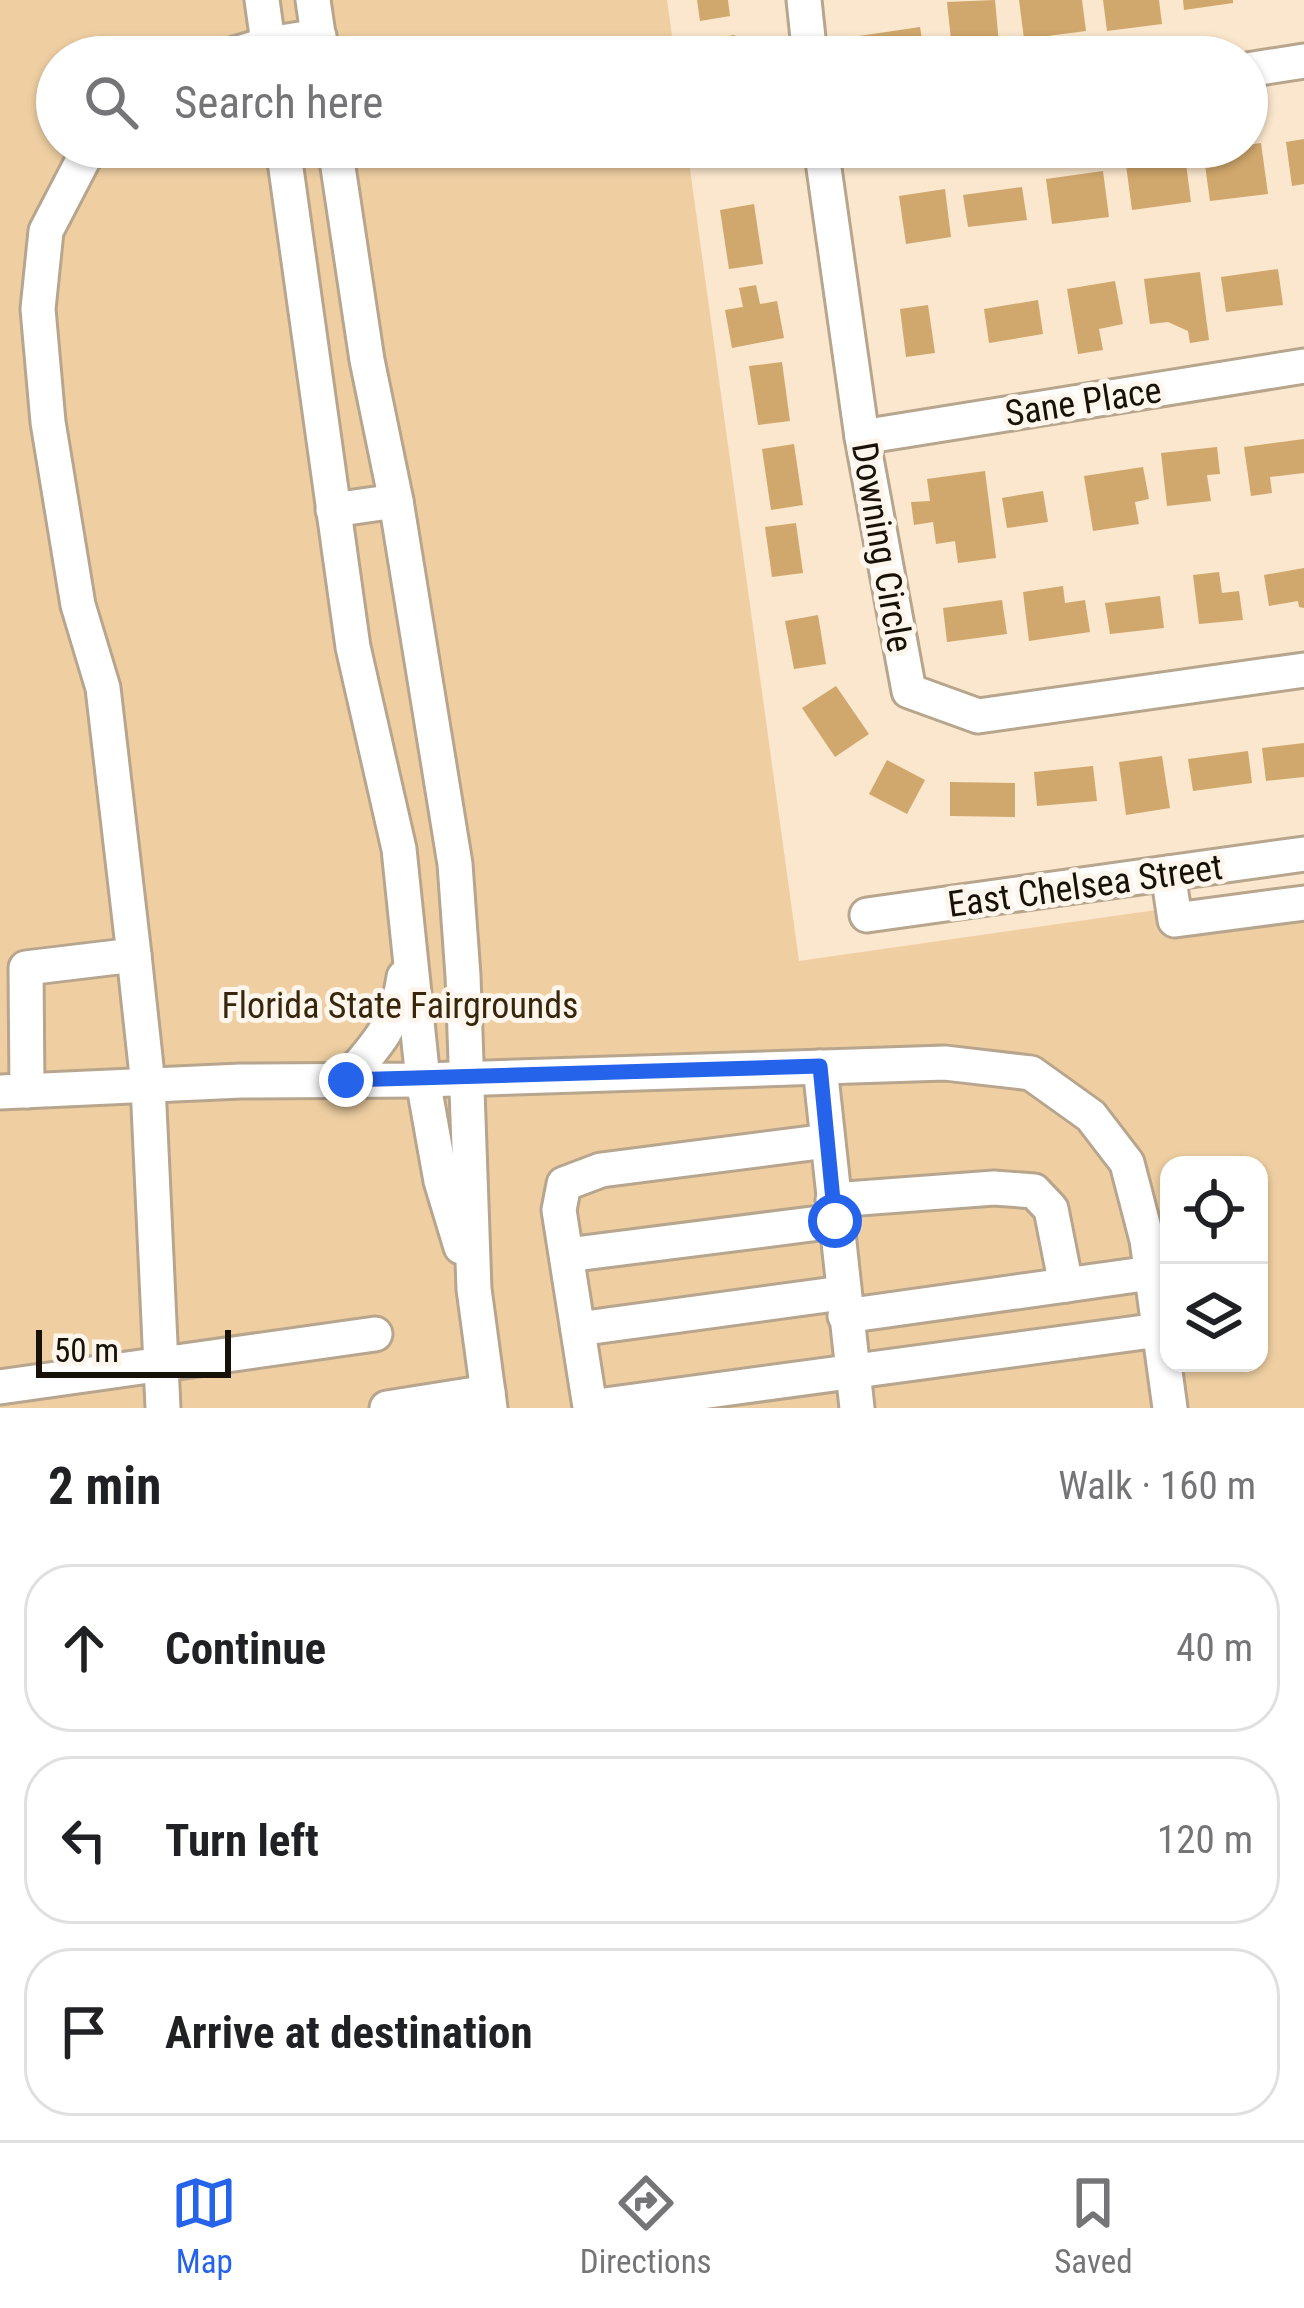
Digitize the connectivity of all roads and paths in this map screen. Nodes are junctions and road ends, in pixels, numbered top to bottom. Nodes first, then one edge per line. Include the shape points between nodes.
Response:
1 (262, 0) edge
2 (313, 0) edge
3 (804, 0) edge
4 (267, 36) edge
5 (318, 36) edge
6 (808, 36) edge
7 (1304, 62) edge
8 (1268, 67) edge
9 (79, 168) edge
10 (286, 168) edge
11 (338, 168) edge
12 (824, 168) edge
13 (367, 360) junction
14 (1304, 366) edge
15 (314, 369) junction
16 (862, 437) junction
17 (396, 501) junction
18 (333, 510) junction
19 (1304, 670) edge
20 (1304, 854) edge
21 (1168, 873) junction
22 (1304, 903) edge
23 (867, 915) dead end
24 (408, 940) junction
25 (134, 955) junction
26 (820, 1066) junction
27 (464, 1076) junction
28 (346, 1080) junction
29 (423, 1080) junction
30 (148, 1085) junction
31 (14, 1091) edge
32 (827, 1141) junction
33 (834, 1210) junction
34 (566, 1255) junction
35 (1151, 1273) junction
36 (1066, 1285) junction
37 (474, 1289) junction
38 (844, 1304) junction
39 (578, 1329) junction
40 (1159, 1330) junction
41 (375, 1334) dead end
42 (161, 1363) junction
43 (852, 1371) junction
44 (0, 1387) edge
45 (489, 1400) edge
46 (590, 1407) edge
47 (163, 1408) edge
48 (387, 1408) edge
49 (856, 1408) edge
50 (1170, 1408) edge

1 - 4 street
2 - 5 street
3 - 6 street
7 - 8 street
9 - 25 street via 46,231 38,310 78,604 103,688
10 - 15 street
11 - 13 street
12 - 16 street, Downing Circle
13 - 15 street
13 - 17 street
14 - 16 street, Sane Place
15 - 18 street
16 - 19 street, Downing Circle via 909,691 978,716
17 - 18 street
17 - 27 street via 455,864
18 - 24 street
20 - 21 street, East Chelsea Street
21 - 22 street via 1175,920
21 - 23 street, East Chelsea Street
24 - 28 street via 400,1004 385,1037
24 - 29 street
25 - 30 street
25 - 31 street via 26,968
26 - 27 street
26 - 32 street
26 - 35 street via 945,1064 1031,1073 1091,1116 1127,1163
27 - 29 street
27 - 37 street
28 - 29 street
28 - 30 street
29 - 37 street via 441,1181
30 - 31 street
30 - 42 street
32 - 33 street
32 - 34 street via 601,1170 564,1184
33 - 34 street
33 - 36 street via 994,1188 1034,1191 1051,1209
33 - 38 street
34 - 39 street
35 - 36 street
35 - 40 street
36 - 38 street
37 - 45 street
38 - 39 street
38 - 43 street
39 - 46 street
40 - 43 street
40 - 50 street
41 - 42 street
42 - 44 street
42 - 47 street
43 - 46 street
43 - 49 street
45 - 48 street

